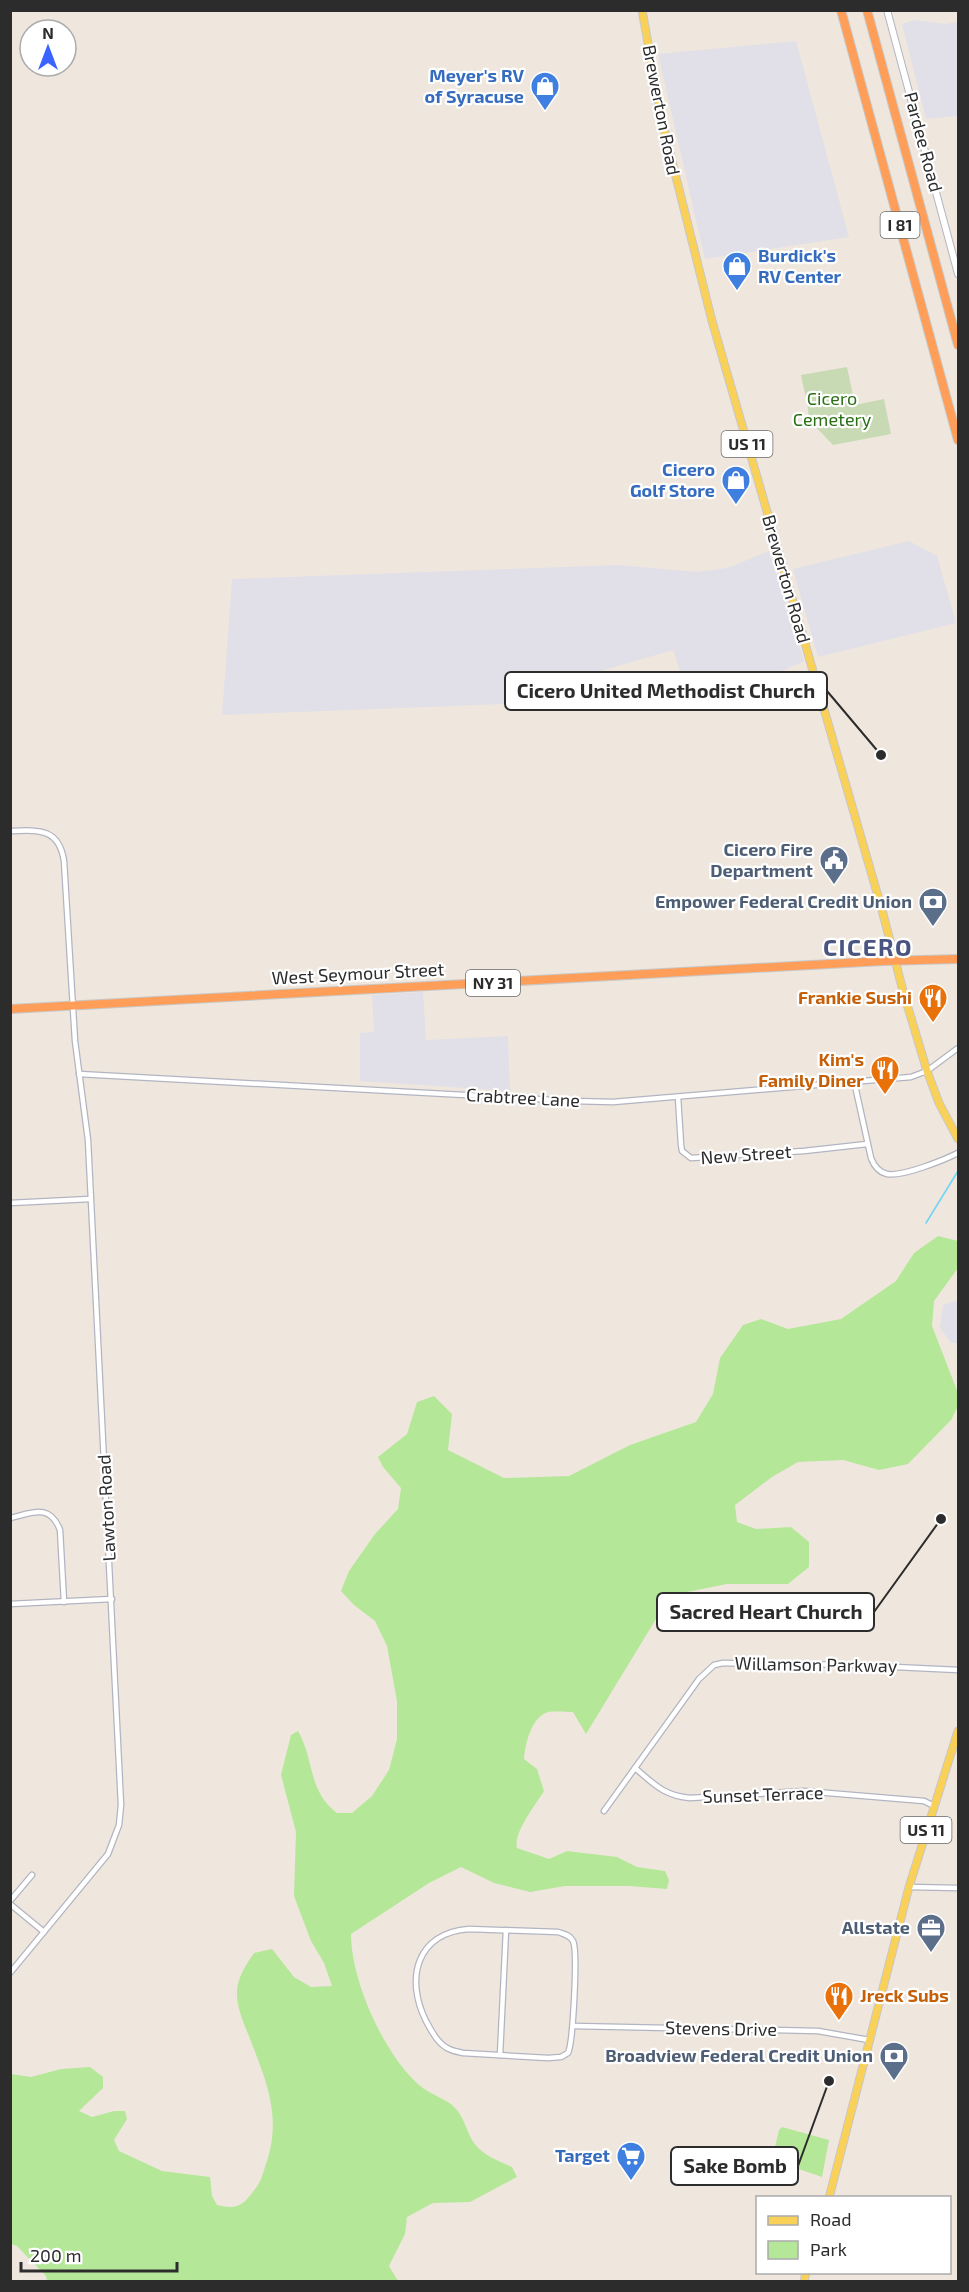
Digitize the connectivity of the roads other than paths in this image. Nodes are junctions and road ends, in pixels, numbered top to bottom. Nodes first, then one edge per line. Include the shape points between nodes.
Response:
1 (642, 10) edge
2 (841, 10) edge
3 (867, 10) edge
4 (887, 10) edge
5 (958, 274) edge
6 (958, 345) edge
7 (958, 440) edge
8 (10, 831) edge
9 (958, 959) edge
10 (896, 961) junction
11 (73, 1006) junction
12 (10, 1009) edge
13 (958, 1048) edge
14 (927, 1071) junction
15 (79, 1074) junction
16 (854, 1081) junction
17 (678, 1097) junction
18 (958, 1139) edge
19 (867, 1144) junction
20 (958, 1152) edge
21 (90, 1199) junction
22 (10, 1203) edge
23 (10, 1518) edge
24 (112, 1599) junction
25 (64, 1602) junction
26 (10, 1604) edge
27 (958, 1670) edge
28 (958, 1731) edge
29 (955, 1755) edge
30 (634, 1768) junction
31 (934, 1806) junction
32 (604, 1811) dead end
33 (32, 1875) dead end
34 (909, 1887) junction
35 (958, 1888) edge
36 (10, 1903) edge
37 (506, 1930) junction
38 (44, 1932) junction
39 (10, 1973) edge
40 (573, 2026) junction
41 (870, 2040) junction
42 (500, 2055) junction
43 (830, 2196) edge

1 - 10 main road, Brewerton Road / US 11 via 662,121 710,315
2 - 7 highway, I 81
3 - 6 highway, I 81
4 - 5 street, Pardee Road
8 - 11 street, Lawton Road via 46,833 63,850
9 - 10 highway, NY 31
10 - 11 highway, West Seymour Street / NY 31
10 - 14 main road, Brewerton Road / US 11
11 - 12 highway, NY 31
11 - 15 street, Lawton Road
13 - 14 street, Crabtree Lane
14 - 16 street, Crabtree Lane via 911,1077
14 - 18 main road, Brewerton Road / US 11
15 - 17 street, Crabtree Lane via 572,1101
15 - 21 street, Lawton Road via 88,1140
16 - 17 street, Crabtree Lane
16 - 19 street
17 - 19 street, New Street via 682,1151 691,1158
19 - 20 street via 875,1167 888,1174 905,1172
21 - 22 street
21 - 24 street, Lawton Road
23 - 25 street via 38,1511 57,1523
24 - 25 street
24 - 38 street, Lawton Road via 119,1826 108,1854
25 - 26 street
27 - 30 street, Willamson Parkway via 714,1665 699,1679
28 - 29 main road, US 11
29 - 31 main road, US 11
30 - 31 street, Sunset Terrace via 674,1797 804,1791 924,1801
30 - 32 street, Willamson Parkway
31 - 34 main road, US 11
33 - 36 street
34 - 35 street
34 - 41 main road, US 11
36 - 38 street
37 - 40 street via 558,1932 572,1940
37 - 42 street
37 - 42 street via 457,1930 439,1938 424,1952 415,1984 423,2015 442,2044 463,2053
38 - 39 street, Lawton Road
40 - 41 street, Stevens Drive via 818,2031
40 - 42 street via 570,2050 564,2056
41 - 43 main road, US 11

